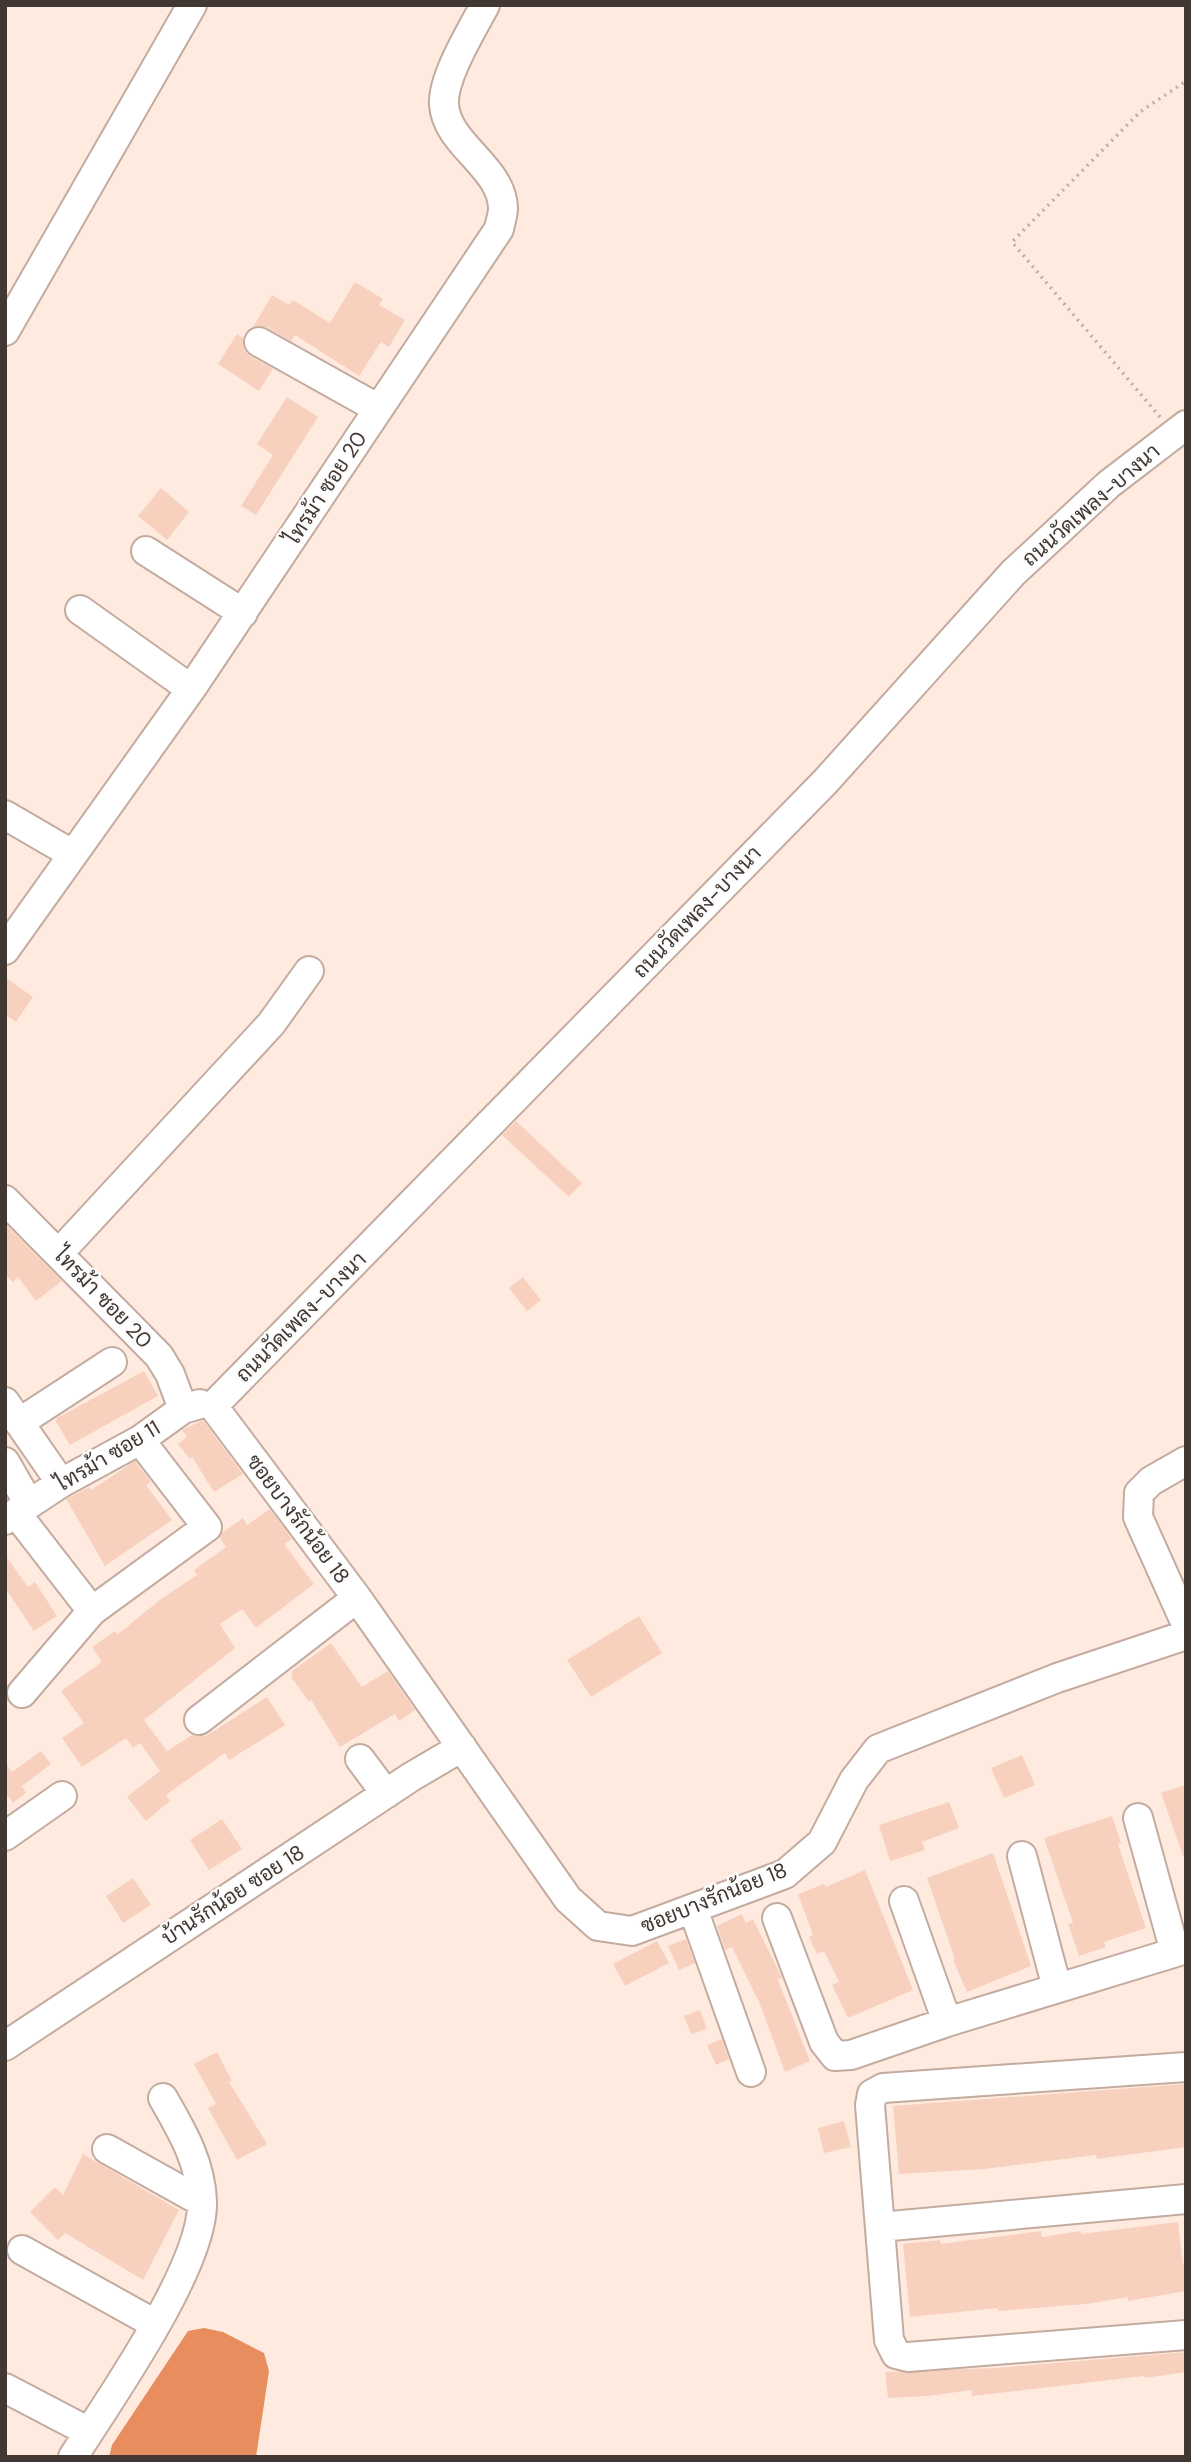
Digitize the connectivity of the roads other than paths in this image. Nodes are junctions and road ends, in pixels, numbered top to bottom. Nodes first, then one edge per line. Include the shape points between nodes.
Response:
1 (192, 5) edge
2 (482, 7) edge
3 (5, 331) edge
4 (259, 342) dead end
5 (377, 408) junction
6 (1180, 429) edge
7 (146, 551) dead end
8 (79, 610) dead end
9 (243, 612) junction
10 (191, 689) junction
11 (5, 815) edge
12 (72, 854) junction
13 (5, 950) edge
14 (309, 971) dead end
15 (5, 1200) edge
16 (59, 1253) junction
17 (112, 1362) dead end
18 (214, 1406) junction
19 (183, 1409) junction
20 (13, 1412) edge
21 (140, 1440) junction
22 (1186, 1461) edge
23 (5, 1462) edge
24 (61, 1483) junction
25 (17, 1512) edge
26 (357, 1598) junction
27 (92, 1611) junction
28 (1186, 1624) edge
29 (1186, 1635) edge
30 (22, 1693) dead end
31 (199, 1720) dead end
32 (462, 1747) junction
33 (360, 1759) dead end
34 (386, 1794) junction
35 (62, 1796) dead end
36 (1138, 1818) dead end
37 (5, 1836) edge
38 (1022, 1856) dead end
39 (904, 1901) dead end
40 (693, 1909) junction
41 (778, 1918) dead end
42 (1180, 1951) edge
43 (1057, 1988) junction
44 (947, 2022) junction
45 (5, 2046) edge
46 (1186, 2067) edge
47 (751, 2072) dead end
48 (163, 2098) dead end
49 (107, 2149) dead end
50 (1186, 2199) edge
51 (202, 2202) junction
52 (880, 2227) junction
53 (22, 2250) dead end
54 (155, 2325) junction
55 (1186, 2335) edge
56 (5, 2388) edge
57 (89, 2432) junction
58 (73, 2457) edge

1 - 3 street
2 - 5 street, ไทรม้า ซอย 20 via 445,85 443,107 452,127 497,187 503,207 499,229
4 - 5 street
5 - 9 street, ไทรม้า ซอย 20
6 - 18 street, ถนนวัดเพลง-บางนา via 1109,484 1013,573 825,782
7 - 9 street
8 - 10 street
9 - 10 street, ไทรม้า ซอย 20
10 - 12 street, ไทรม้า ซอย 20
11 - 12 street
12 - 13 street, ไทรม้า ซอย 20
14 - 16 street via 271,1024
15 - 16 street, ไทรม้า ซอย 20
16 - 19 street, ไทรม้า ซอย 20 via 159,1356
17 - 20 street
18 - 19 street, ไทรม้า ซอย 11 via 199,1403
18 - 26 street, ซอยบางรักน้อย 18
19 - 21 street, ไทรม้า ซอย 11
20 - 24 street
21 - 24 street, ไทรม้า ซอย 11
21 - 27 street via 207,1527
22 - 28 street via 1139,1493 1138,1517
23 - 25 street
24 - 25 street, ไทรม้า ซอย 11
25 - 27 street
26 - 31 street
26 - 32 street, ซอยบางรักน้อย 18
27 - 30 street
29 - 40 street, ซอยบางรักน้อย 18 via 1057,1678 878,1749 854,1780 822,1842 785,1874
32 - 34 street, บ้านรักน้อย ซอย 18
32 - 40 street, ซอยบางรักน้อย 18 via 568,1899 598,1926 632,1931
33 - 34 street
34 - 45 street, บ้านรักน้อย ซอย 18
35 - 37 street
36 - 42 street
38 - 43 street
39 - 44 street
40 - 47 street
41 - 44 street via 824,2042 835,2056 851,2055
42 - 43 street
43 - 44 street
46 - 52 street via 883,2088 872,2094 870,2105
48 - 51 street via 198,2168
49 - 51 street
50 - 52 street
51 - 54 street via 199,2231 184,2271
52 - 55 street via 889,2340 896,2354 908,2357
53 - 54 street
54 - 57 street
56 - 57 street
57 - 58 street

